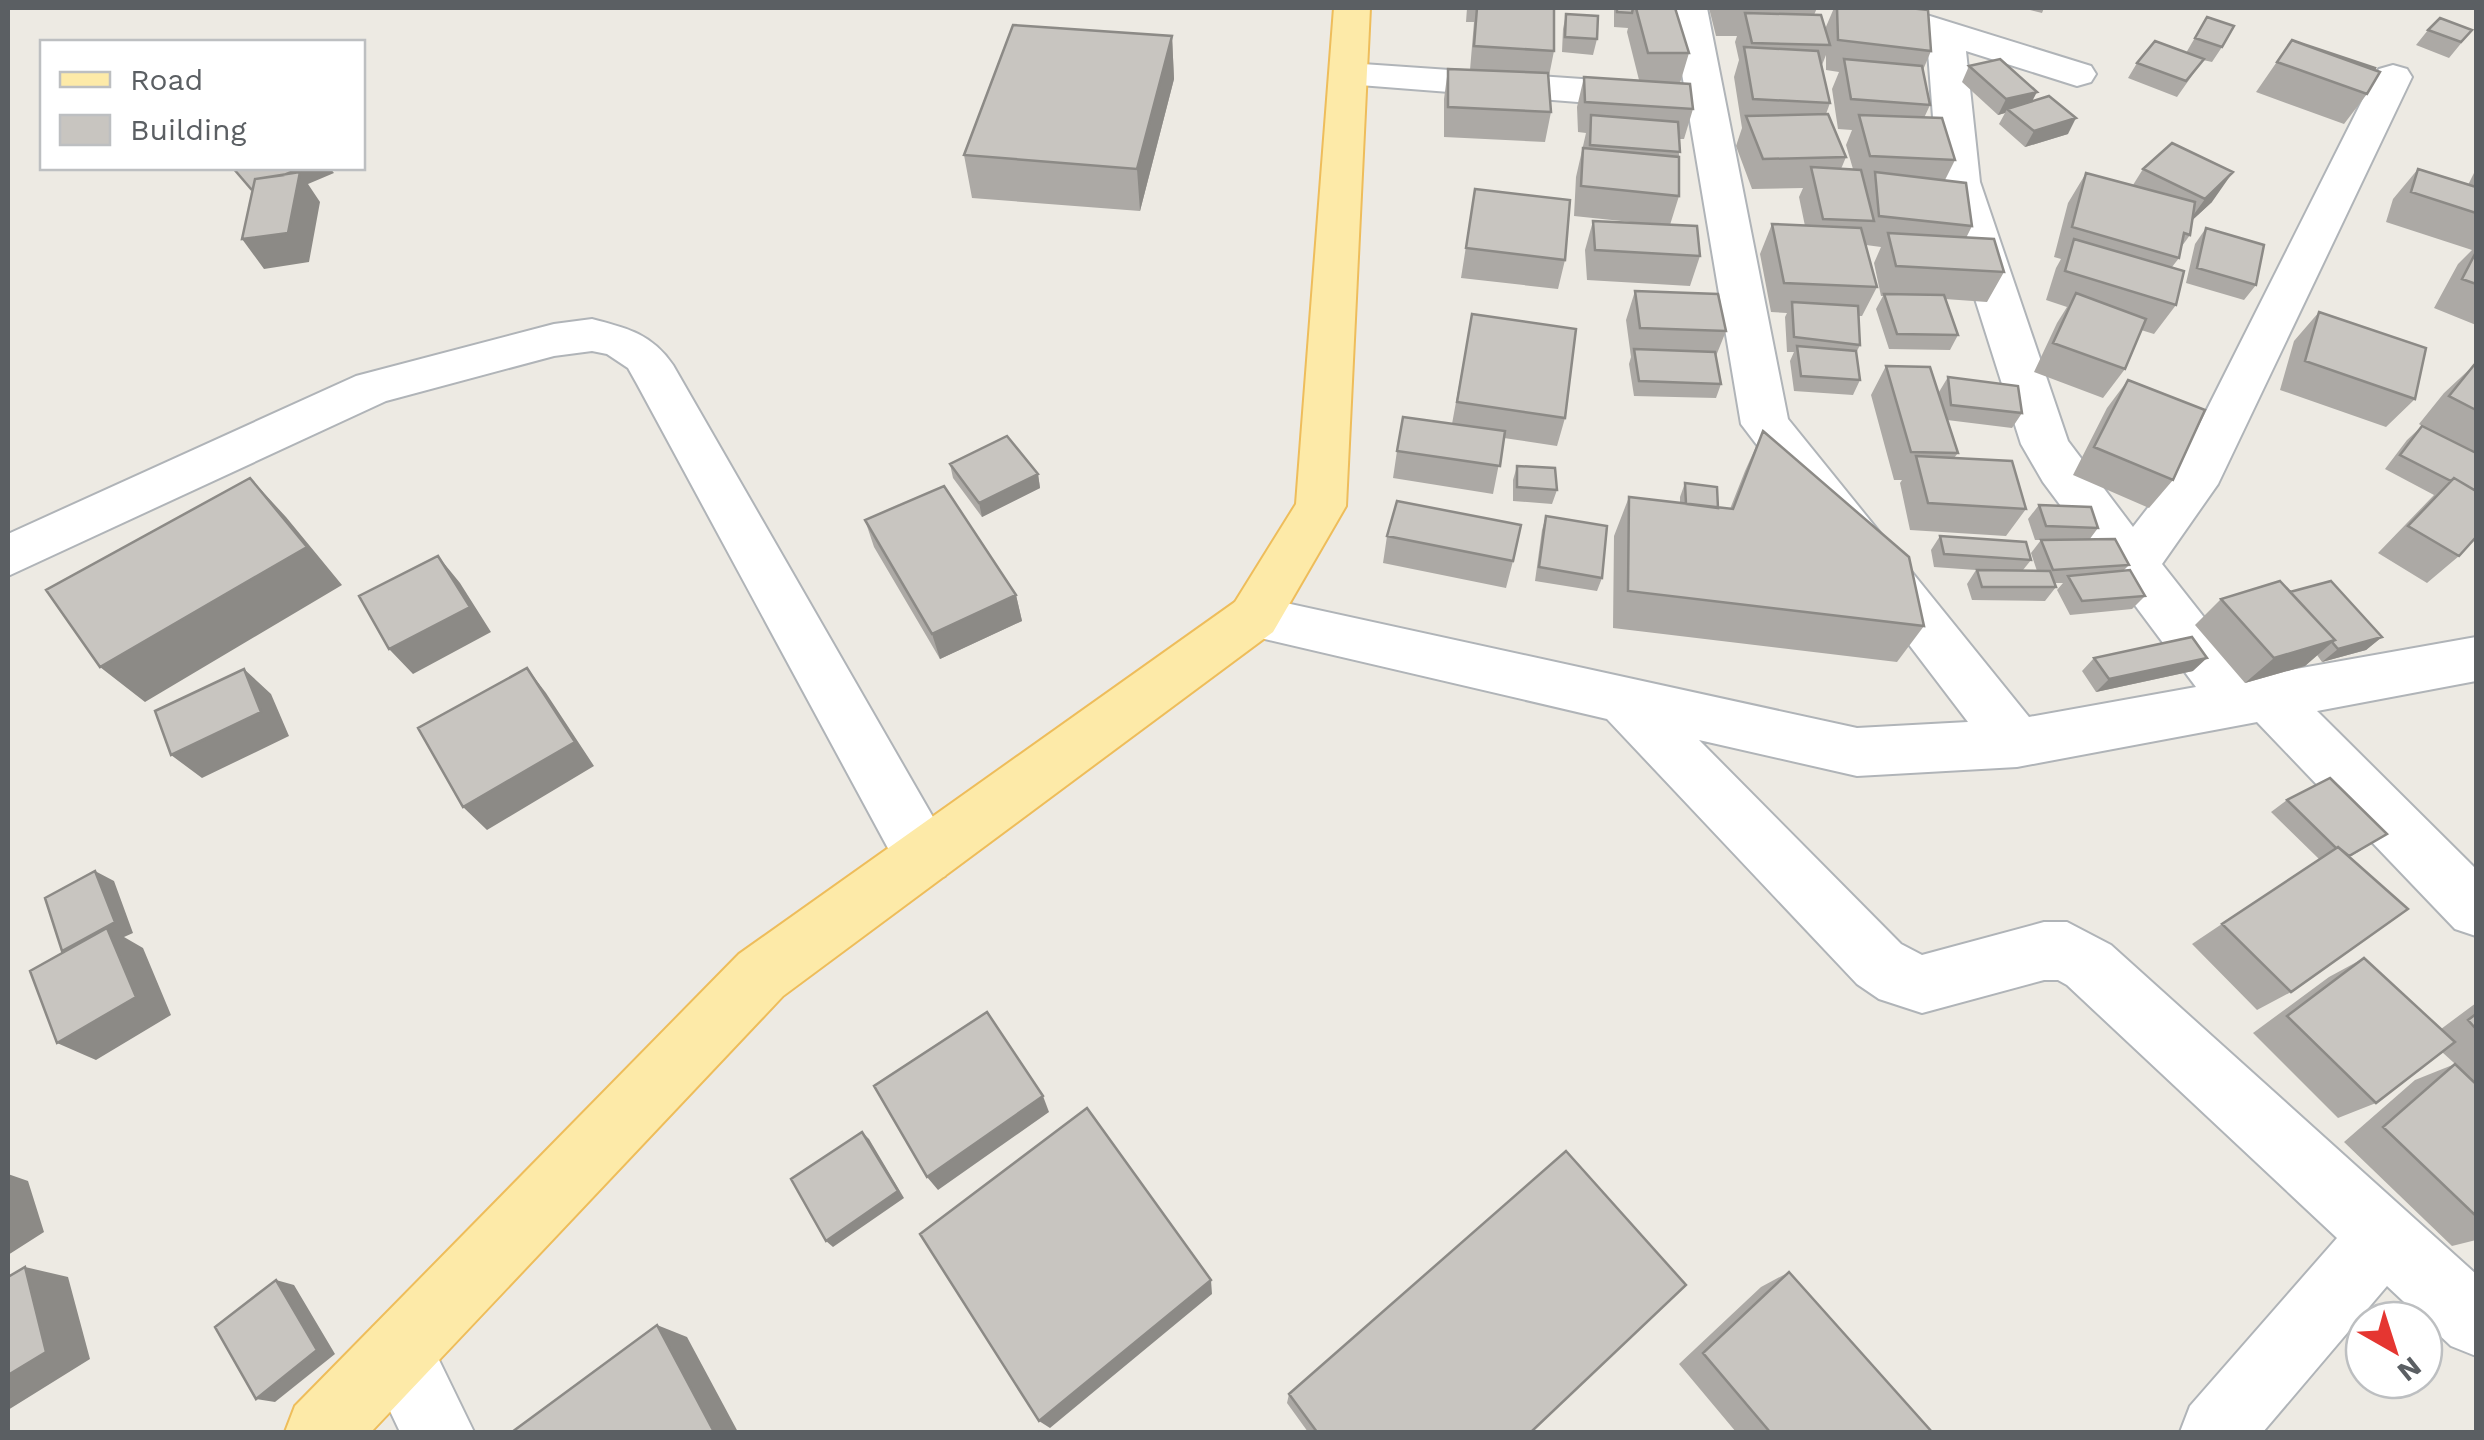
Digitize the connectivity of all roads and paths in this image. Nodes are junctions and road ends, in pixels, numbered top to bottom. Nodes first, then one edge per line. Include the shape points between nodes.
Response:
1 (1352, 8) edge
2 (1689, 8) edge
3 (1868, 8) edge
4 (1945, 34) junction
5 (2077, 74) dead end
6 (1348, 75) junction
7 (2393, 77) dead end
8 (1708, 99) junction
9 (8, 556) edge
10 (2133, 566) junction
11 (1254, 617) junction
12 (2472, 665) edge
13 (1624, 700) junction
14 (2254, 701) junction
15 (2018, 743) junction
16 (924, 857) junction
17 (2476, 908) edge
18 (2385, 1235) junction
19 (2476, 1321) edge
20 (398, 1352) junction
21 (321, 1432) edge
22 (438, 1432) edge
23 (2216, 1432) edge

1 - 6 main road
2 - 8 street
3 - 4 street
4 - 5 street
4 - 10 street via 1959,182 2045,444
6 - 8 street
6 - 11 main road via 1321,506
7 - 10 street via 2194,484
8 - 15 street via 1765,424
9 - 16 street via 372,388 554,340 592,335 621,342 657,376
10 - 14 street
11 - 13 street
11 - 16 main road
12 - 14 street
13 - 15 street via 1857,752
13 - 18 street via 1879,964 1922,984 2066,951
14 - 15 street
14 - 17 street
16 - 20 main road via 761,975
18 - 19 street
18 - 23 street
20 - 21 main road
20 - 22 street

